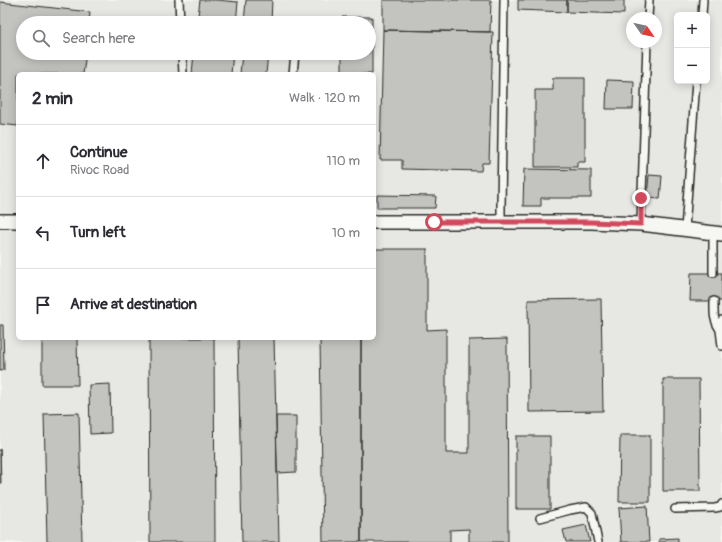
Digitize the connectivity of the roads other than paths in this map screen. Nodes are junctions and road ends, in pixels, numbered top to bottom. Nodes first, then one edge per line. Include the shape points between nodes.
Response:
1 (179, 0) edge
2 (504, 0) edge
3 (649, 0) edge
4 (703, 0) edge
5 (648, 12) edge
6 (702, 12) edge
7 (180, 16) edge
8 (647, 48) edge
9 (182, 60) edge
10 (294, 60) edge
11 (183, 72) edge
12 (293, 72) edge
13 (696, 84) edge
14 (0, 221) edge
15 (16, 221) edge
16 (501, 221) junction
17 (376, 222) edge
18 (641, 224) junction
19 (685, 229) junction
20 (718, 233) edge
21 (713, 273) dead end
22 (714, 301) dead end
23 (722, 320) edge
24 (720, 330) junction
25 (722, 346) edge
26 (722, 504) edge
27 (675, 509) dead end
28 (540, 518) dead end
29 (598, 542) edge

1 - 7 lane
2 - 16 lane
3 - 5 lane
4 - 6 lane
8 - 18 lane
9 - 11 lane
10 - 12 lane
13 - 19 lane
14 - 15 street
16 - 17 street
16 - 18 street
18 - 19 street
19 - 20 street
20 - 21 lane
22 - 24 lane via 714,316
23 - 24 lane
24 - 25 lane
26 - 27 lane via 715,508
28 - 29 lane via 586,508 592,513

